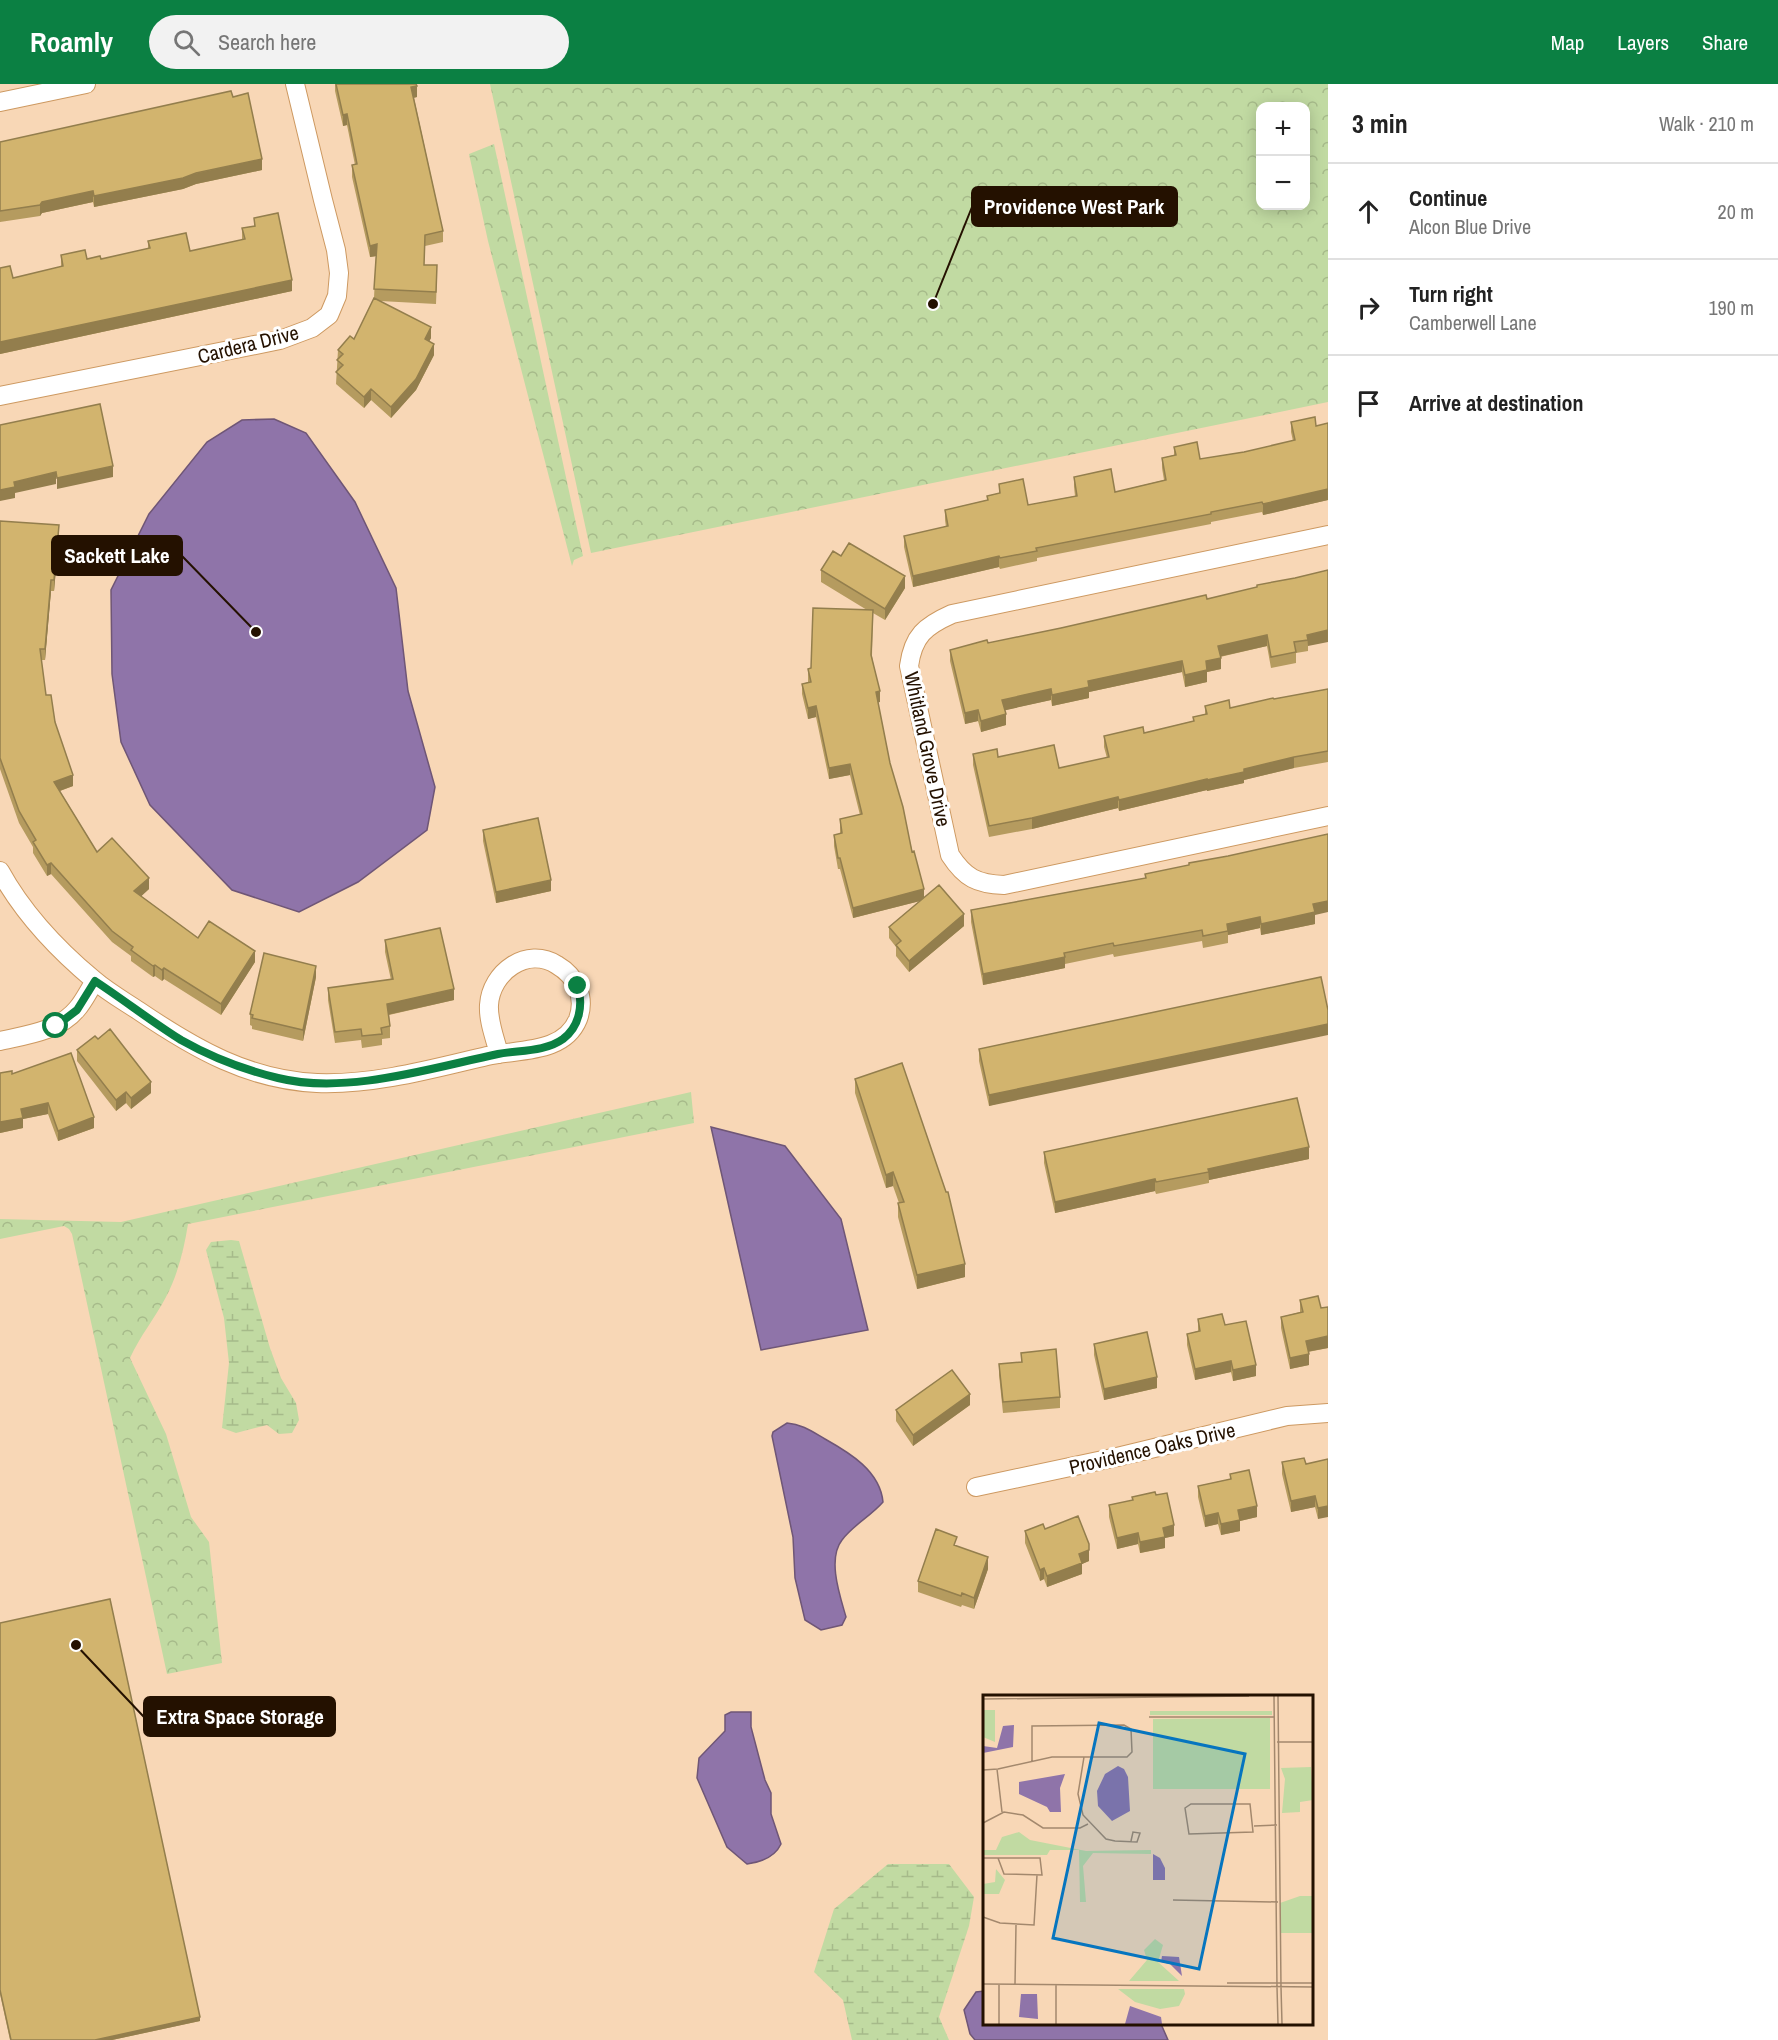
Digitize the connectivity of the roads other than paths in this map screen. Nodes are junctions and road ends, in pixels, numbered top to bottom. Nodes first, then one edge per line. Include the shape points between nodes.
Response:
1 (86, 84) edge
2 (295, 84) edge
3 (0, 102) edge
4 (0, 396) edge
5 (1328, 535) edge
6 (1328, 816) edge
7 (0, 871) edge
8 (95, 981) junction
9 (0, 1041) edge
10 (499, 1054) junction
11 (1328, 1413) edge
12 (976, 1487) dead end

1 - 3 street
2 - 4 street, Cardera Drive via 336,250 337,296 329,315 312,328 280,340
5 - 6 street, Whitland Grove Drive via 952,614 921,633 911,649 909,666 950,855 959,869 973,879 1004,885
7 - 8 street via 28,914
8 - 9 street via 77,1010 56,1026
8 - 10 street via 182,1040 219,1058 281,1079 357,1083
10 - 10 street via 553,1045 574,1027 581,998 569,974 546,959 530,958 504,971 489,1003
11 - 12 street, Providence Oaks Drive via 1287,1416

